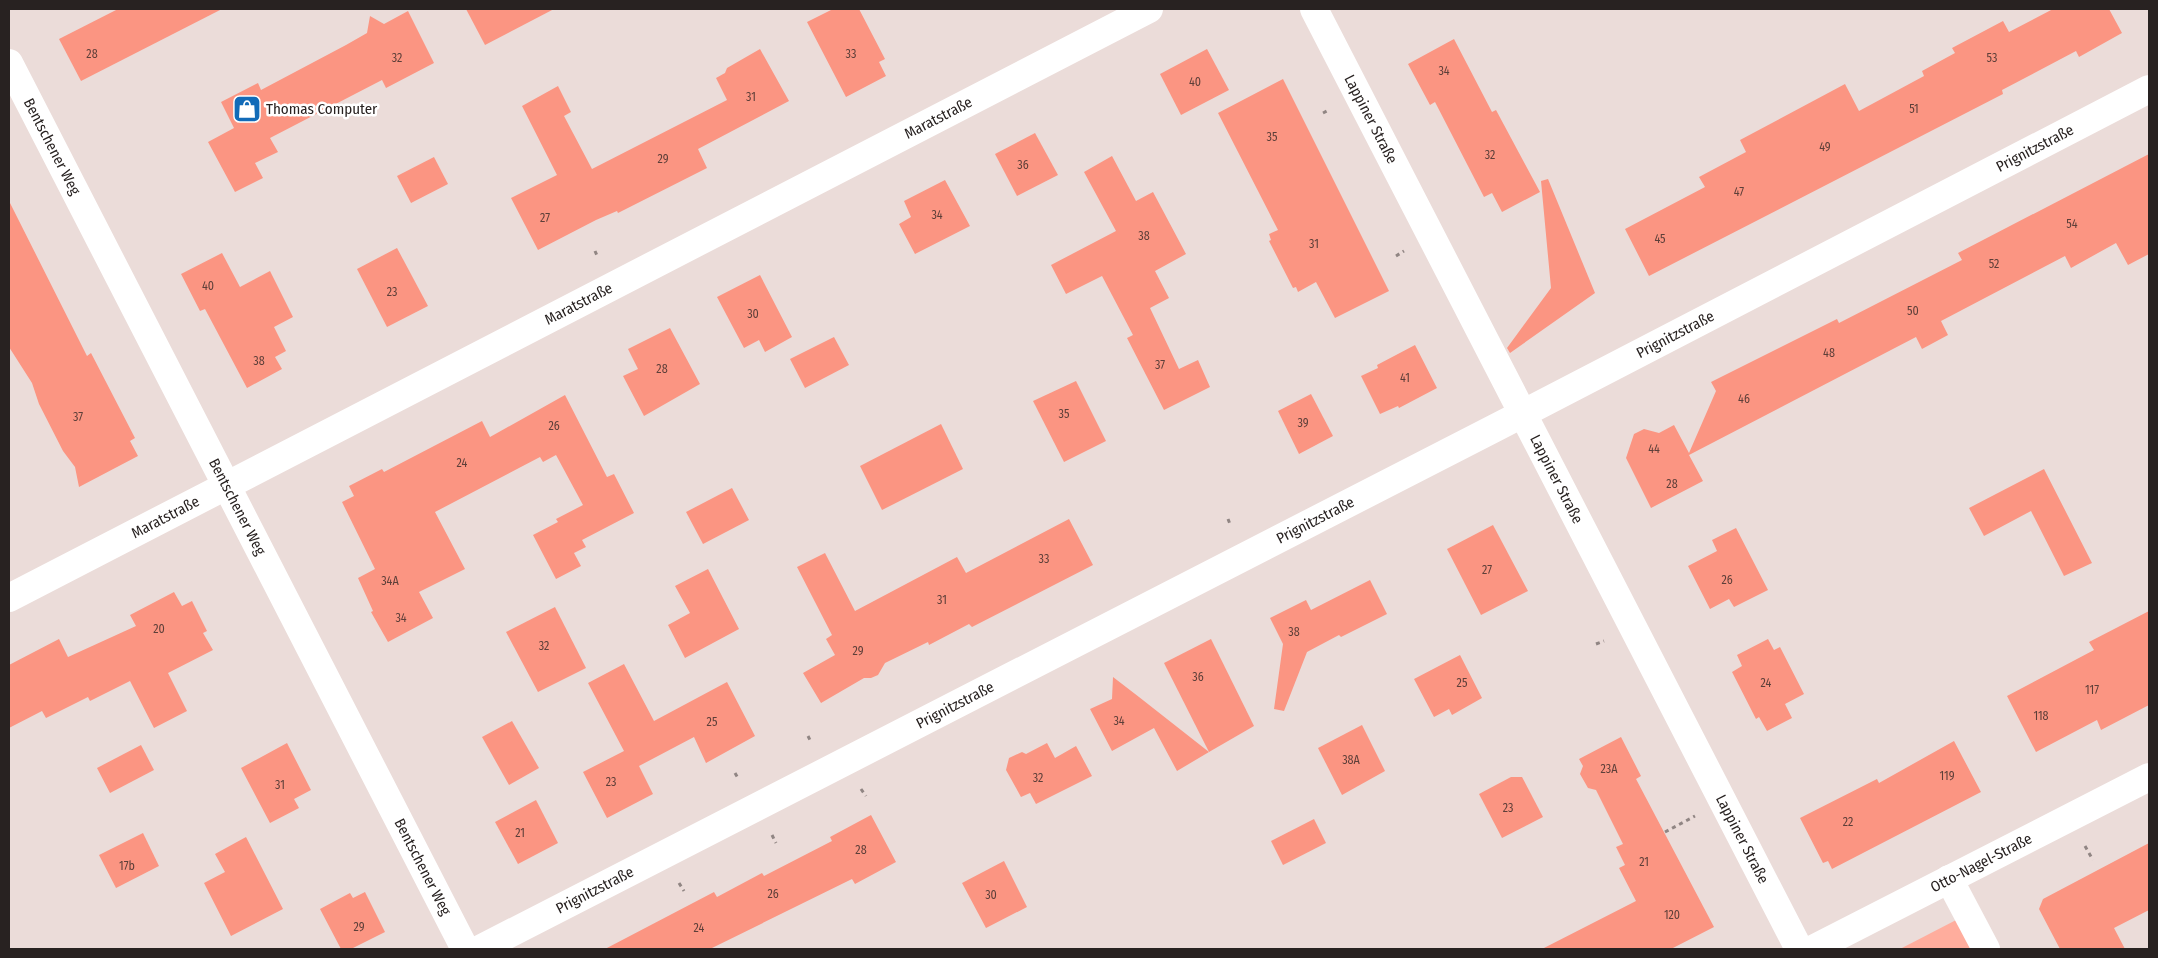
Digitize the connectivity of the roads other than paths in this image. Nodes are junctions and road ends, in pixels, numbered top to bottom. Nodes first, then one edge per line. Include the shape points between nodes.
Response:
1 (1149, 9) edge
2 (1314, 9) edge
3 (9, 63) edge
4 (2149, 89) edge
5 (1524, 413) junction
6 (226, 485) junction
7 (9, 598) edge
8 (2149, 777) edge
9 (1950, 879) junction
10 (465, 949) edge
11 (480, 949) edge
12 (1799, 949) edge
13 (1813, 949) edge
14 (1986, 949) edge

1 - 6 street, Maratstraße
2 - 5 street, Lappiner Straße
3 - 6 street, Bentschener Weg
4 - 5 street, Prignitzstraße
5 - 11 street, Prignitzstraße
5 - 12 street, Lappiner Straße
6 - 7 street, Maratstraße
6 - 10 street, Bentschener Weg
8 - 9 street, Otto-Nagel-Straße
9 - 13 street, Otto-Nagel-Straße
9 - 14 street

